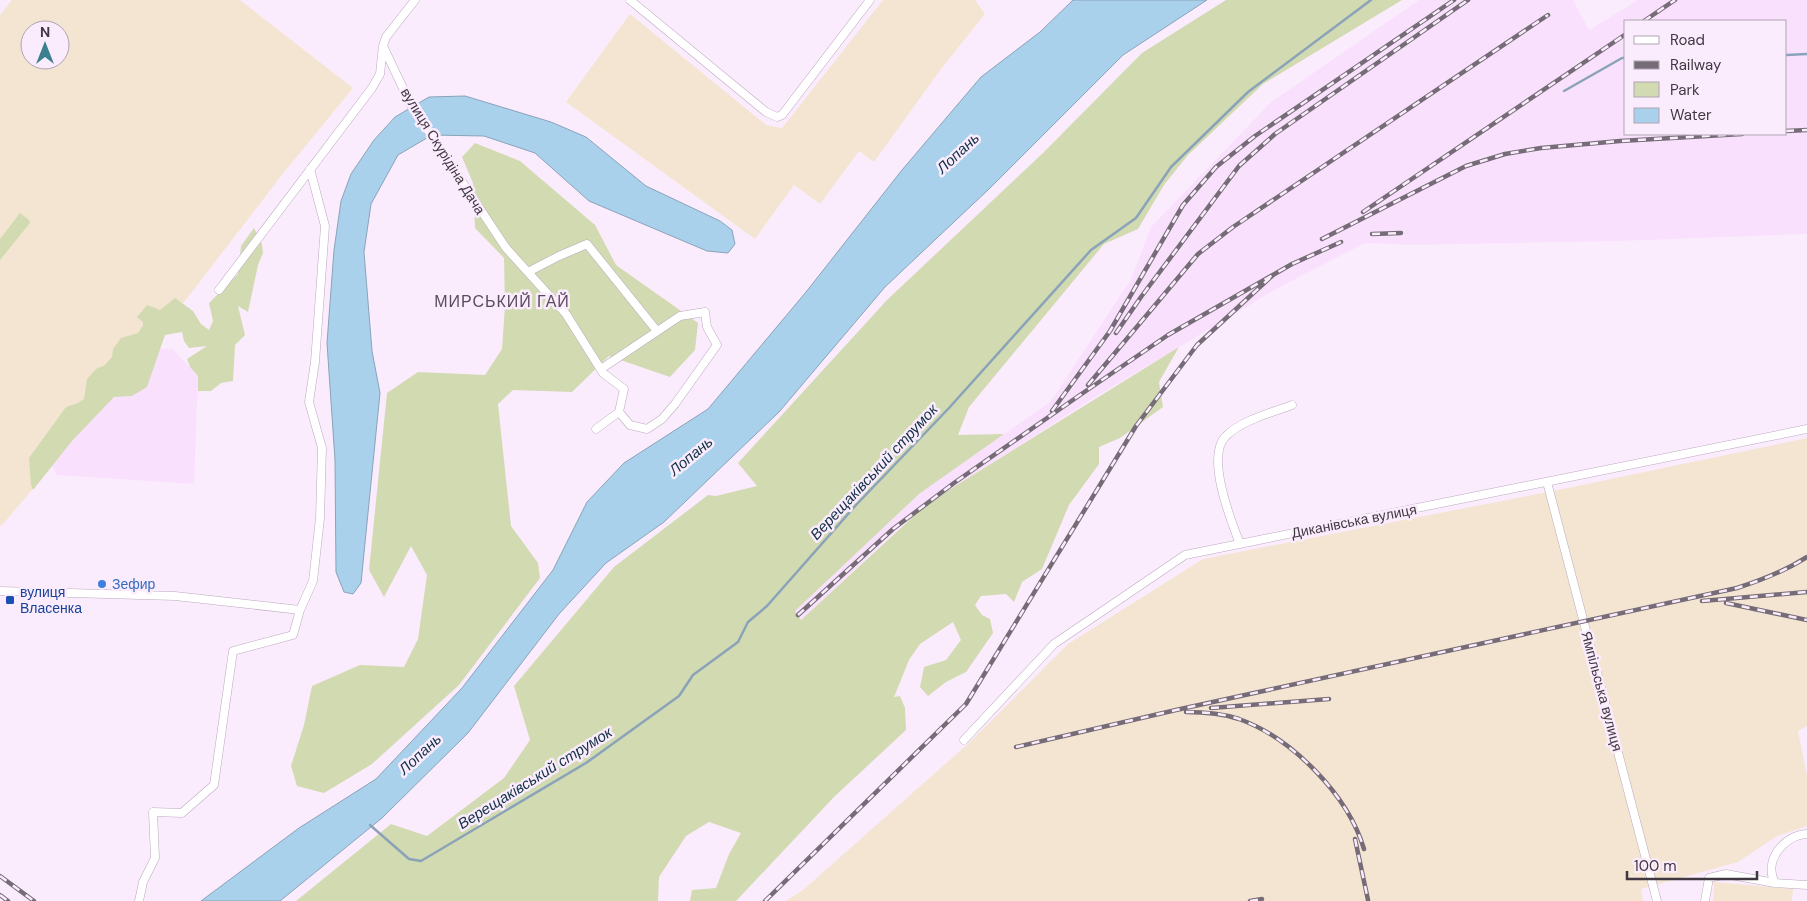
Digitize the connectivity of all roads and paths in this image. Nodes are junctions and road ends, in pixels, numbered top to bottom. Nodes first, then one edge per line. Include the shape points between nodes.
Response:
1 (415, 0) edge
2 (630, 0) edge
3 (870, 0) edge
4 (383, 46) junction
5 (310, 169) junction
6 (528, 272) junction
7 (219, 290) dead end
8 (657, 330) junction
9 (601, 369) junction
10 (1292, 404) dead end
11 (619, 412) junction
12 (596, 429) dead end
13 (1807, 429) edge
14 (1547, 482) junction
15 (1240, 544) junction
16 (0, 591) edge
17 (300, 610) junction
18 (964, 740) dead end
19 (1807, 834) edge
20 (1775, 883) junction
21 (1807, 885) edge
22 (139, 901) edge
23 (1657, 901) edge
24 (1705, 901) edge

1 - 4 street via 386,37
2 - 3 street via 766,112 777,117 782,115
4 - 5 street via 380,74 372,88
4 - 6 street, вулиця Скурідіна Дача via 411,105 443,155 506,248
5 - 7 street
5 - 17 street via 325,226 309,402 322,448 314,581
6 - 8 street via 586,244
6 - 9 street, вулиця Скурідіна Дача via 566,314
8 - 9 street
8 - 11 street via 680,316 705,312 707,328 717,345 662,419 647,429 630,425
9 - 11 street, вулиця Скурідіна Дача via 624,389
10 - 15 street via 1237,427 1224,438 1218,452 1228,510
11 - 12 street
13 - 14 street, Диканівська вулиця
14 - 15 street, Диканівська вулиця
14 - 23 street, Ямпільська вулиця
15 - 18 street, Диканівська вулиця via 1185,555 1054,644
16 - 17 street via 174,596
17 - 22 street via 292,635 233,651 214,785 182,813 153,812 155,858 143,882
19 - 20 street via 1797,834 1771,860 1770,875
20 - 21 street
20 - 24 street via 1726,874 1709,878

